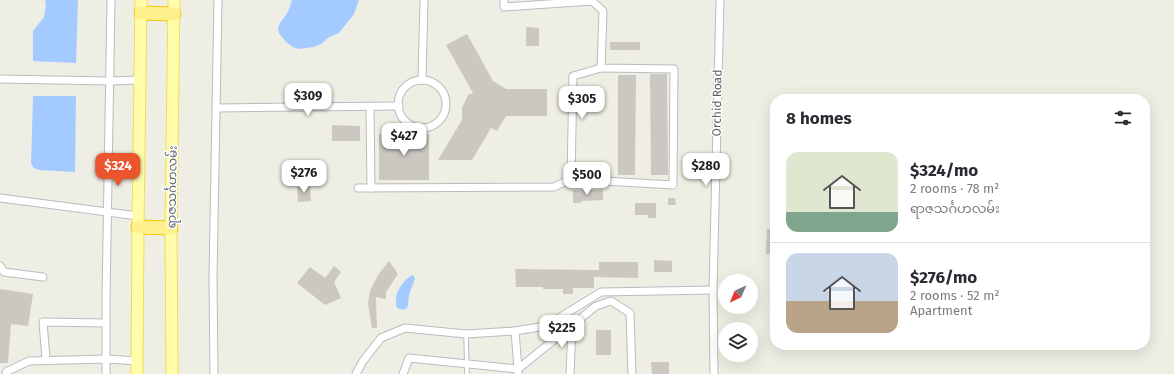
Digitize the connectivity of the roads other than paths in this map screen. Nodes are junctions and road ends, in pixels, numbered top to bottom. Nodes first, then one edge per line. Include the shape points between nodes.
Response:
1 (111, 0) edge
2 (174, 0) edge
3 (218, 0) edge
4 (424, 0) edge
5 (504, 0) edge
6 (720, 0) edge
7 (591, 1) edge
8 (141, 6) edge
9 (174, 14) junction
10 (601, 68) junction
11 (0, 79) edge
12 (140, 80) junction
13 (422, 80) junction
14 (110, 81) junction
15 (399, 106) junction
16 (370, 107) junction
17 (217, 108) junction
18 (571, 179) junction
19 (358, 188) dead end
20 (371, 188) junction
21 (0, 198) edge
22 (108, 213) junction
23 (138, 221) junction
24 (171, 228) junction
25 (1, 270) edge
26 (43, 277) dead end
27 (713, 290) junction
28 (106, 323) junction
29 (572, 325) junction
30 (515, 332) junction
31 (466, 334) junction
32 (46, 359) junction
33 (107, 359) junction
34 (138, 361) junction
35 (466, 364) junction
36 (518, 371) edge
37 (6, 374) edge
38 (106, 374) edge
39 (137, 374) edge
40 (172, 374) edge
41 (214, 374) edge
42 (356, 374) edge
43 (403, 374) edge
44 (467, 374) edge
45 (570, 374) edge
46 (632, 374) edge
47 (714, 374) edge

1 - 14 street
2 - 9 main road, ရာဇသင်္ဂဟလမ်း
3 - 17 street
4 - 13 street
5 - 7 street via 504,7
6 - 27 street, Orchid Road
7 - 10 street via 603,11
8 - 9 highway
8 - 12 main road
9 - 24 main road, ရာဇသင်္ဂဟလမ်း
10 - 18 street via 573,76
10 - 18 street via 674,69 673,185
11 - 14 street
12 - 14 street
12 - 23 main road
13 - 15 street via 414,82 402,91
13 - 15 street via 436,85 442,91 446,106 440,120 427,128 419,128 405,120
14 - 22 street
15 - 16 street
16 - 17 street
16 - 20 street
17 - 41 street via 213,278
18 - 20 street via 554,187
19 - 20 street
21 - 22 street
22 - 23 street
22 - 28 street
23 - 24 highway
23 - 34 main road
24 - 40 main road, ရာဇသင်္ဂဟလမ်း
25 - 26 street
27 - 30 street via 601,292 546,326
27 - 47 street, Orchid Road
28 - 32 street via 43,322
28 - 33 street
29 - 36 street
29 - 45 street
29 - 46 street via 596,306 611,301 630,314
30 - 31 street
30 - 36 street
31 - 35 lane
31 - 42 street via 404,328 381,338
32 - 33 street
32 - 37 street via 29,361
33 - 34 street
33 - 38 street
34 - 39 main road
35 - 36 street
35 - 43 street via 409,358
35 - 44 lane

